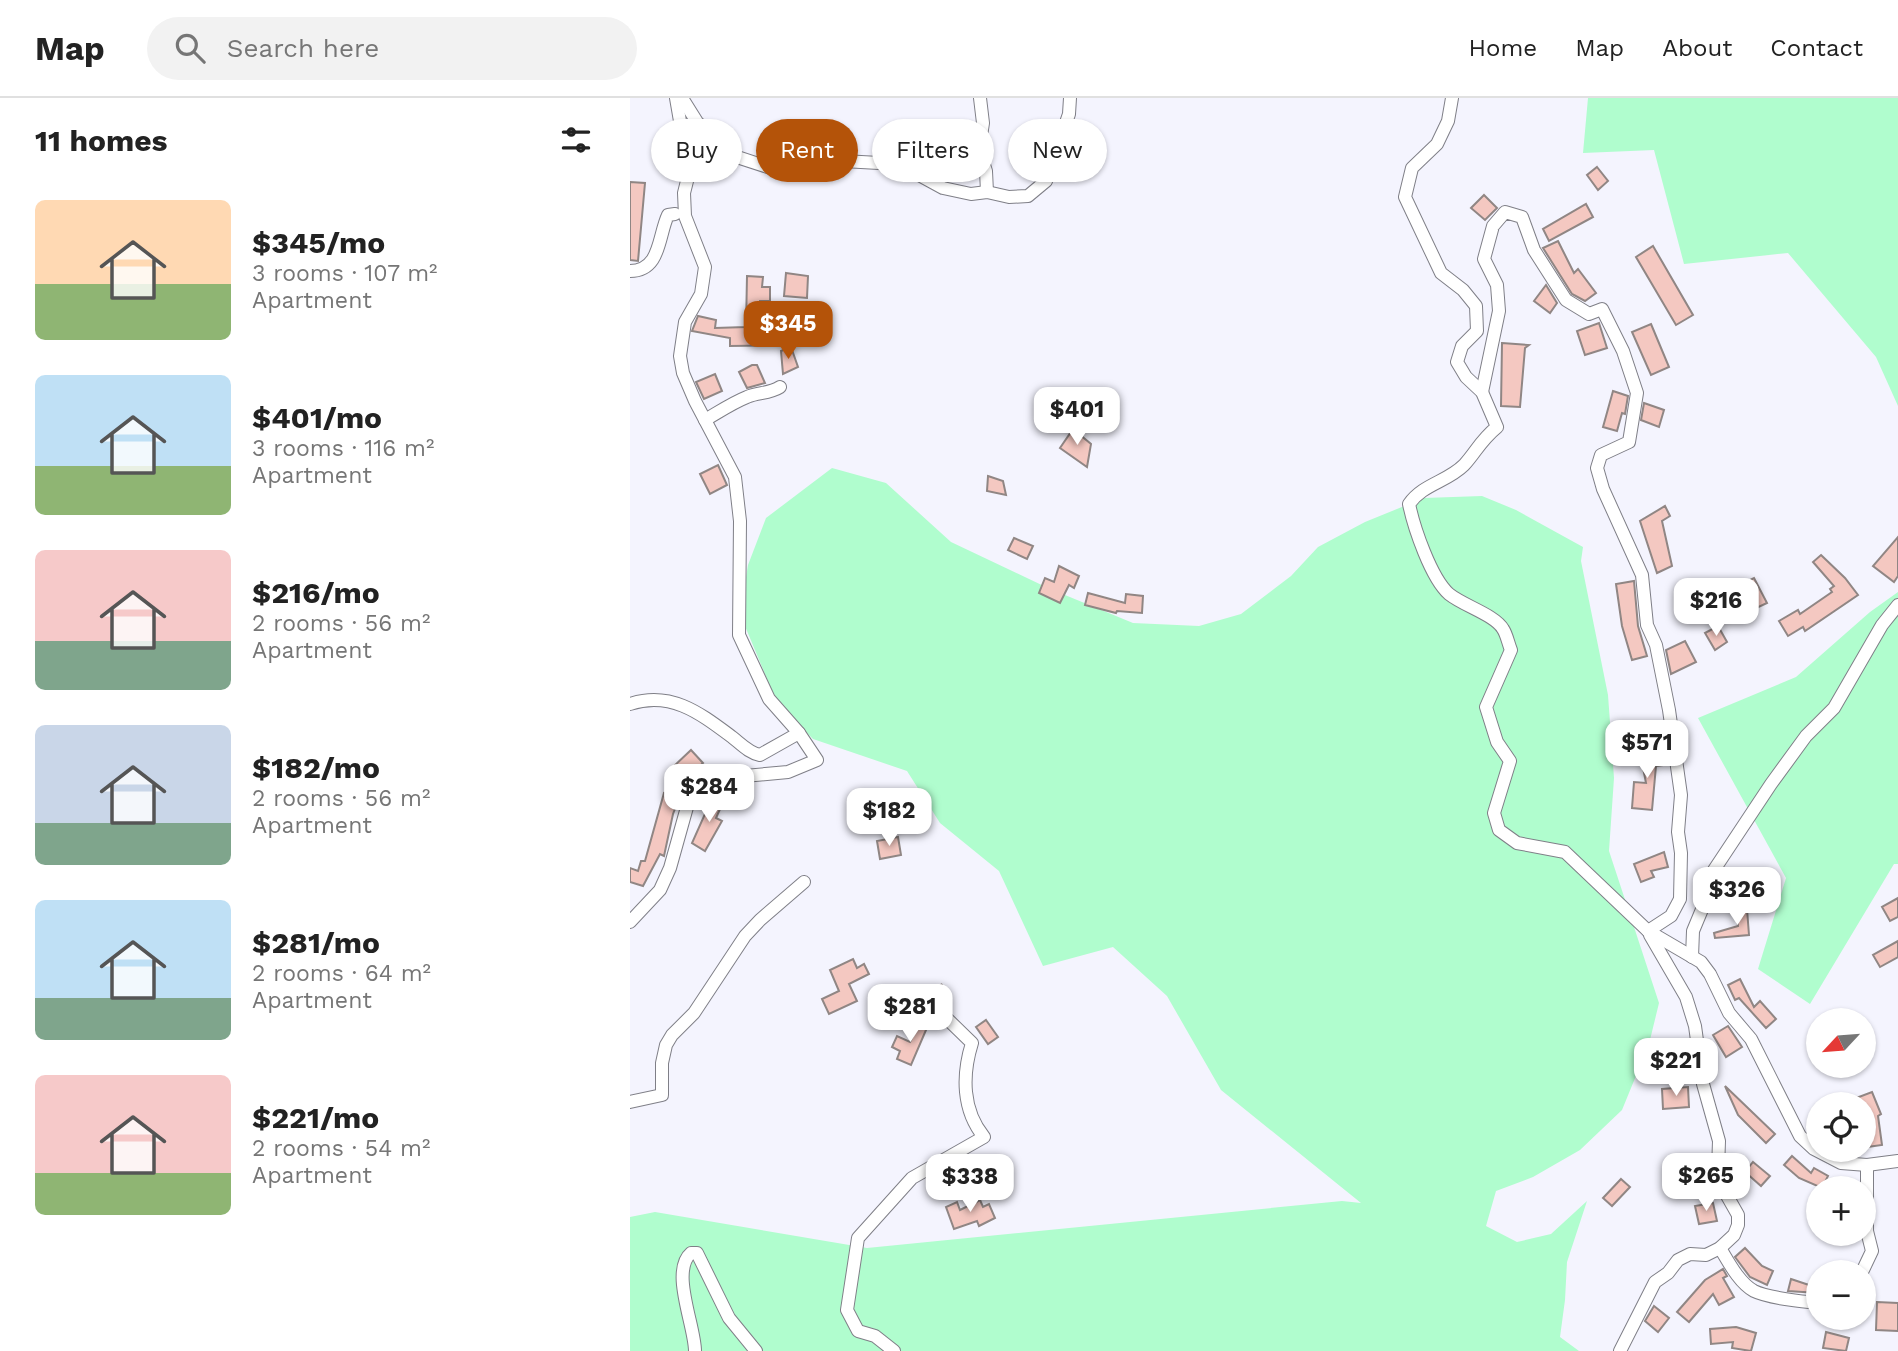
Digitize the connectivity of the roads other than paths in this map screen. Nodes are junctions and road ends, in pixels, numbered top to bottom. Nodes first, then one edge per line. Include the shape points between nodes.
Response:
1 (676, 98) edge
2 (682, 98) edge
3 (980, 98) edge
4 (1070, 98) edge
5 (1452, 98) edge
6 (987, 192) junction
7 (675, 214) dead end
8 (630, 271) edge
9 (780, 387) dead end
10 (1482, 392) junction
11 (705, 419) junction
12 (1898, 605) edge
13 (630, 704) edge
14 (799, 733) junction
15 (804, 882) dead end
16 (630, 922) edge
17 (1648, 931) junction
18 (1692, 957) junction
19 (936, 1008) dead end
20 (630, 1102) edge
21 (1898, 1161) edge
22 (1867, 1165) junction
23 (1720, 1248) junction
24 (1868, 1260) edge
25 (1806, 1303) edge
26 (695, 1351) edge
27 (756, 1351) edge
28 (894, 1351) edge
29 (1620, 1351) edge

1 - 11 street via 689,173 685,216 705,267 701,294 685,322 681,356 683,373
2 - 6 street via 697,122 731,155 789,174 818,173 844,161 879,163 910,170 943,188
3 - 6 street via 979,149
4 - 6 street via 1046,181 1028,195
5 - 10 street via 1437,145 1412,168 1405,197 1441,273 1476,306 1477,331 1462,346 1457,362
7 - 8 street via 668,215 649,266
9 - 11 street via 751,395
10 - 17 street via 1497,427 1481,440 1463,467 1417,493 1409,504 1439,583 1450,595 1503,627 1511,650 1486,707 1497,742 1510,761 1494,813 1496,821 1499,830 1517,843 1565,852
10 - 17 street via 1499,311 1497,285 1485,259 1493,226 1505,212 1522,218 1534,250 1566,300 1589,314 1602,309 1637,393 1629,442 1601,454 1597,468 1642,575 1647,625 1656,645 1679,784 1680,899 1671,916
11 - 14 street via 735,477 740,521 739,635 769,699
12 - 18 street via 1834,708 1771,783 1710,876 1693,931
13 - 14 street via 652,700 688,706 760,755
14 - 16 street via 817,760 788,772 711,779 696,786 660,890
15 - 20 street via 745,936 694,1013 672,1035 662,1063 662,1095
17 - 18 street
17 - 23 street via 1686,997 1719,1141 1717,1170 1738,1215 1734,1235
18 - 22 street via 1710,974 1729,1013 1751,1039 1800,1136 1835,1160
19 - 28 street via 972,1043 966,1094 974,1126 984,1137 912,1178 859,1238 847,1310 858,1331 875,1336
21 - 22 street
22 - 24 street via 1867,1231 1872,1251
23 - 25 street via 1753,1291
23 - 29 street via 1678,1260 1655,1282
26 - 27 street via 684,1290 686,1257 691,1253 697,1253 729,1318

